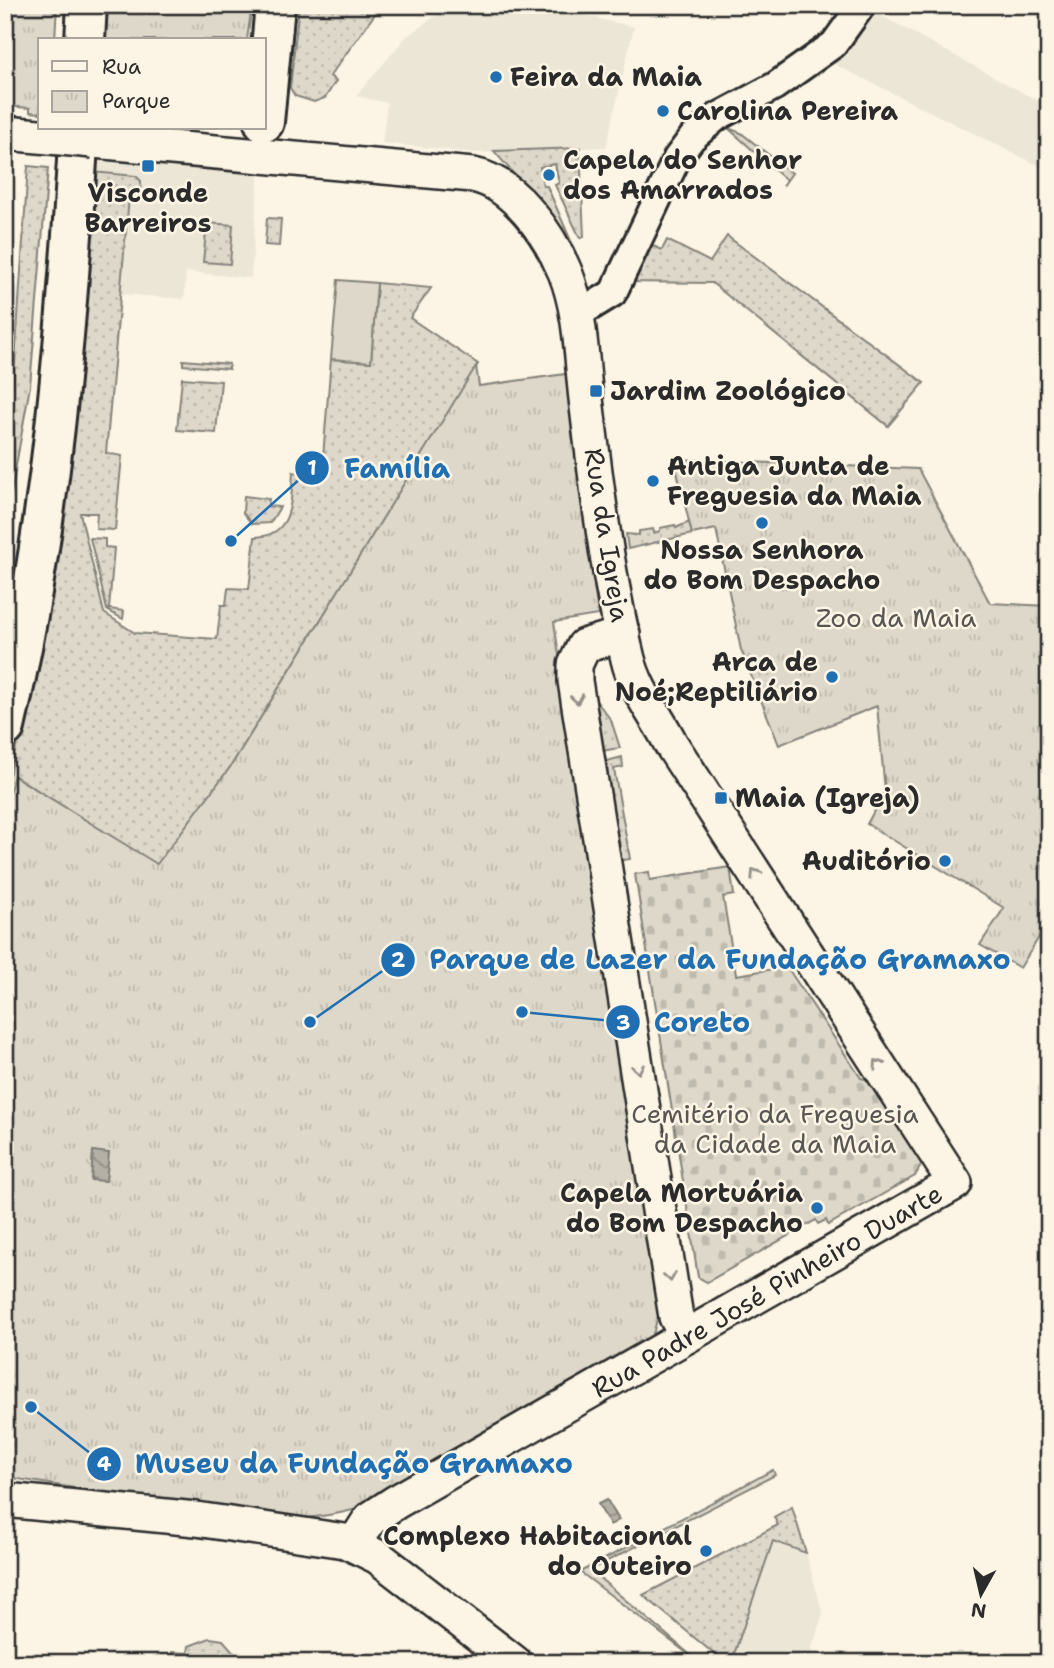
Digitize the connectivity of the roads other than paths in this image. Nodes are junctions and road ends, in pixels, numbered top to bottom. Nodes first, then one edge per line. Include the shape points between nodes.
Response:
1 (73, 5) edge
2 (87, 5) edge
3 (275, 5) edge
4 (862, 5) edge
5 (71, 38) edge
6 (85, 38) edge
7 (266, 102) edge
8 (5, 133) edge
9 (263, 135) edge
10 (72, 147) edge
11 (578, 315) junction
12 (24, 578) junction
13 (623, 634) junction
14 (5, 636) edge
15 (5, 678) edge
16 (5, 727) edge
17 (671, 744) joint
18 (685, 1335) junction
19 (5, 1500) edge
20 (354, 1544) junction
21 (515, 1663) edge

1 - 5 highway
2 - 6 highway
3 - 7 highway
4 - 11 street via 834,44 767,91 717,117 692,138 677,158 613,293
8 - 10 main road, Rua da Igreja
9 - 10 main road, Rua da Igreja
9 - 11 main road, Rua da Igreja via 490,179 515,199 549,242
10 - 12 highway via 50,389
10 - 16 highway via 68,297 47,494
11 - 13 main road, Rua da Igreja via 596,478
12 - 14 highway
12 - 15 highway
13 - 17 main road, Rua da Igreja via 636,683
13 -> 18 main road via 584,646 575,665 575,681 676,1317
18 -> 17 main road, Rua Padre José Pinheiro Duarte via 955,1183
18 - 20 main road, Rua Padre José Pinheiro Duarte via 396,1502 370,1520
19 - 20 main road via 185,1518
20 - 21 main road via 378,1557

